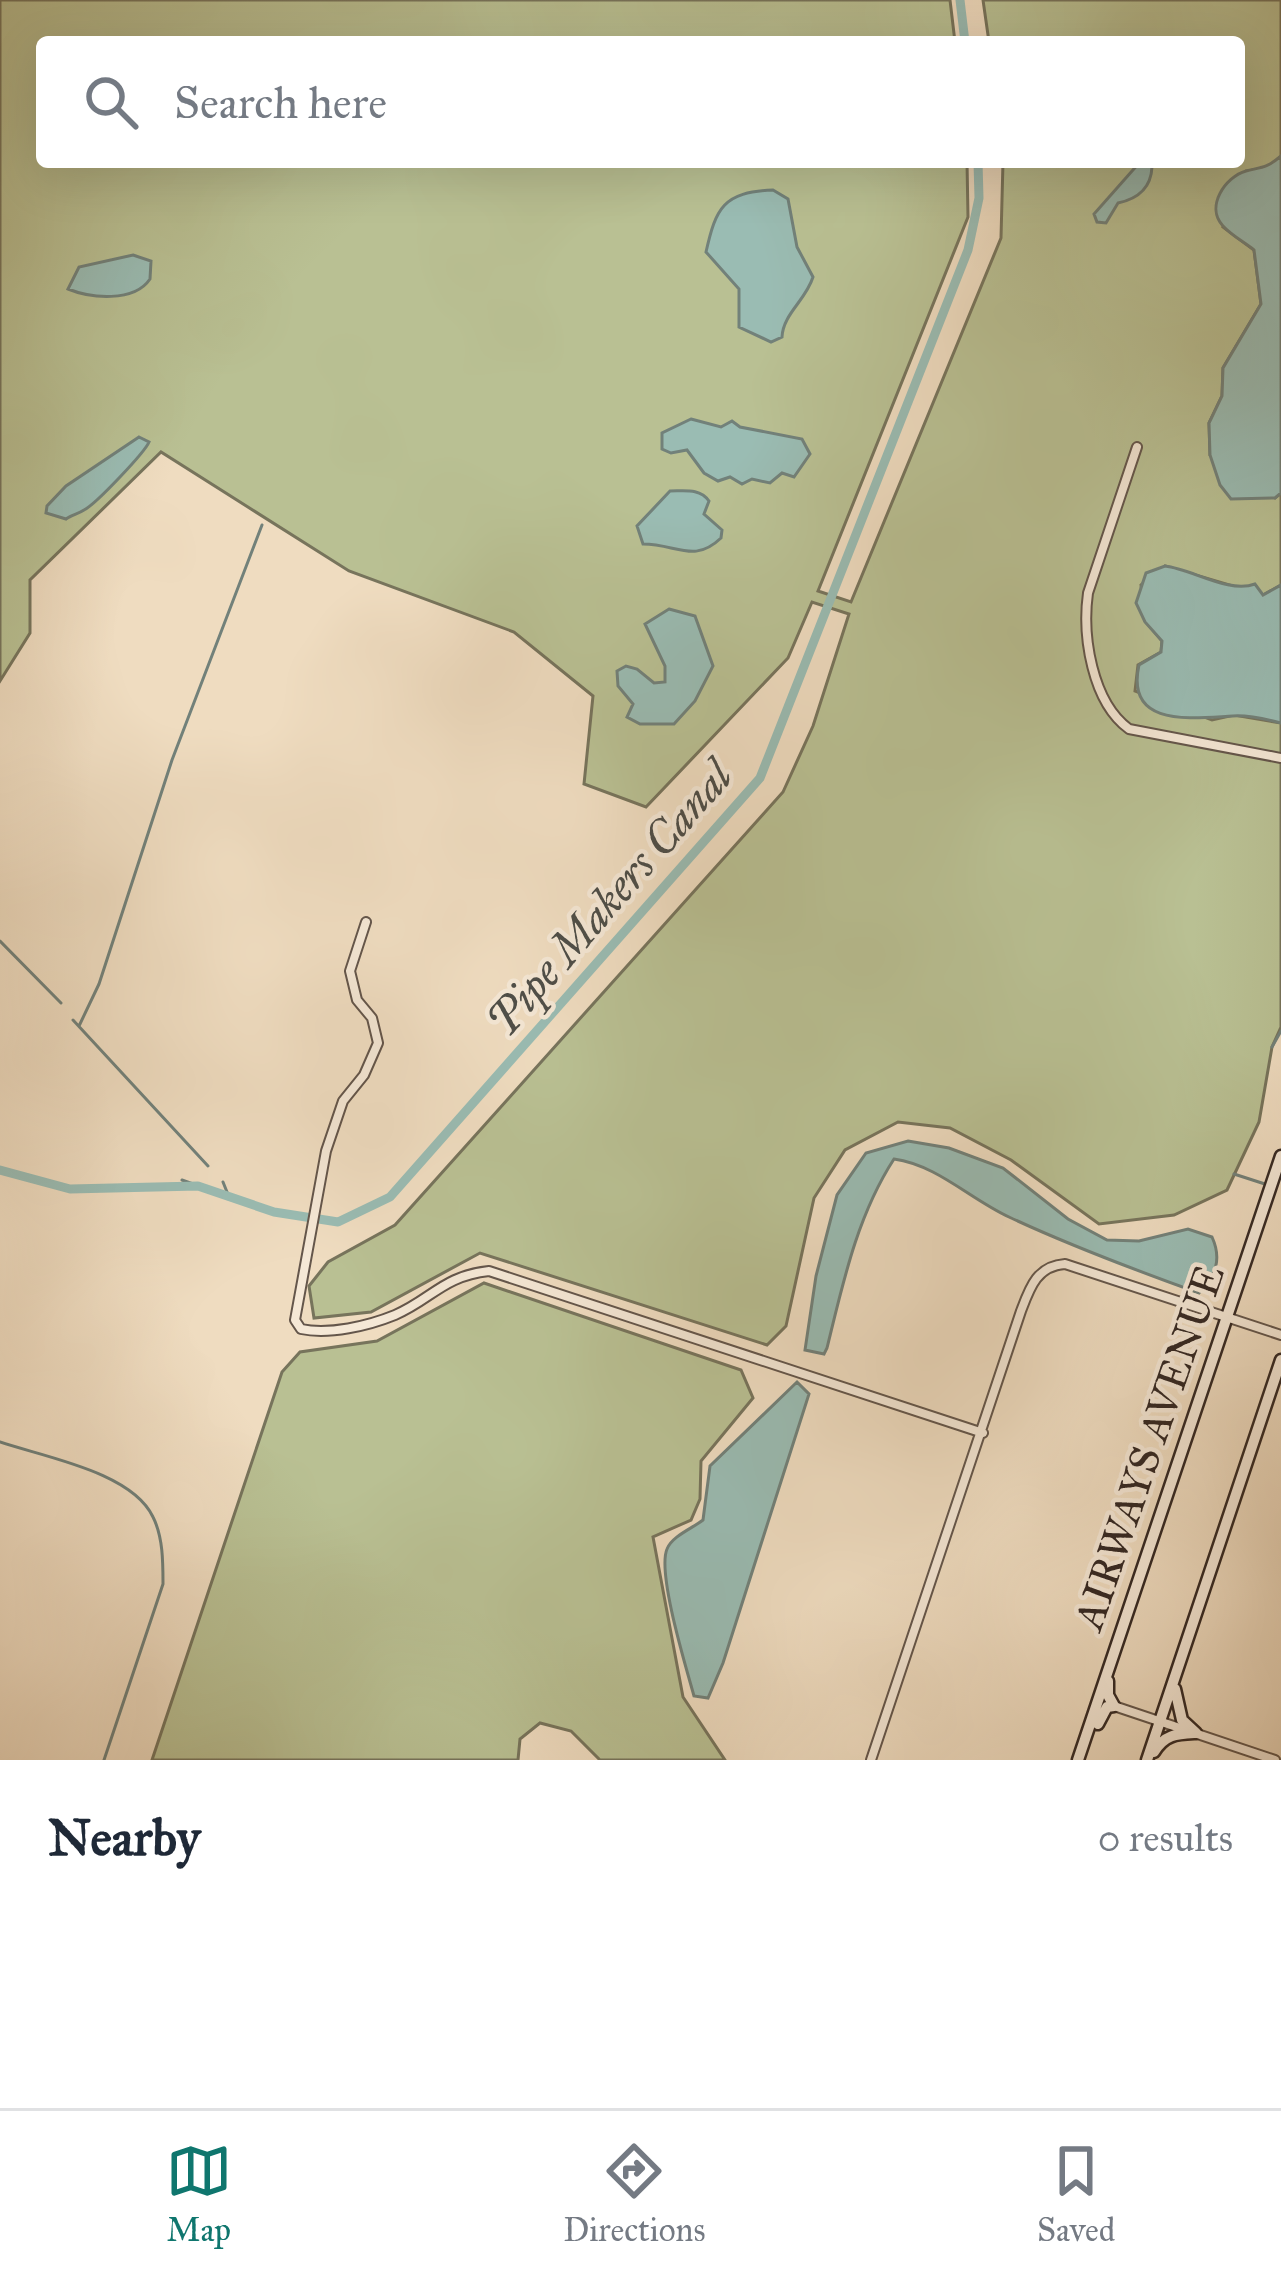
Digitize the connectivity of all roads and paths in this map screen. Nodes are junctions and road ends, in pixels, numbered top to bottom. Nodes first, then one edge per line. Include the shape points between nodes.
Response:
1 (1137, 447) dead end
2 (1281, 758) edge
3 (366, 922) dead end
4 (1281, 1156) edge
5 (1226, 1318) junction
6 (1281, 1335) edge
7 (1281, 1360) edge
8 (982, 1433) junction
9 (1108, 1673) junction
10 (1176, 1676) junction
11 (1114, 1706) junction
12 (1160, 1721) junction
13 (1196, 1733) junction
14 (1080, 1756) edge
15 (871, 1760) edge
16 (1149, 1760) edge
17 (1275, 1760) edge

1 - 2 street via 1088,593 1085,618 1106,704 1129,730
3 - 8 street via 350,971 378,1043 343,1101 326,1151 295,1320 301,1329 337,1330 396,1315 462,1274 489,1271
4 - 5 main road, AIRWAYS AVENUE
5 - 6 street
5 - 8 street via 1052,1265 1030,1287
5 - 9 main road, AIRWAYS AVENUE
7 - 10 main road
8 - 15 street
9 - 11 main road
9 - 14 main road, AIRWAYS AVENUE
10 - 12 main road
10 - 13 main road via 1182,1720
11 - 12 street
11 - 14 main road via 1101,1713
12 - 13 street
12 - 16 main road
13 - 16 main road via 1172,1734
13 - 17 street

